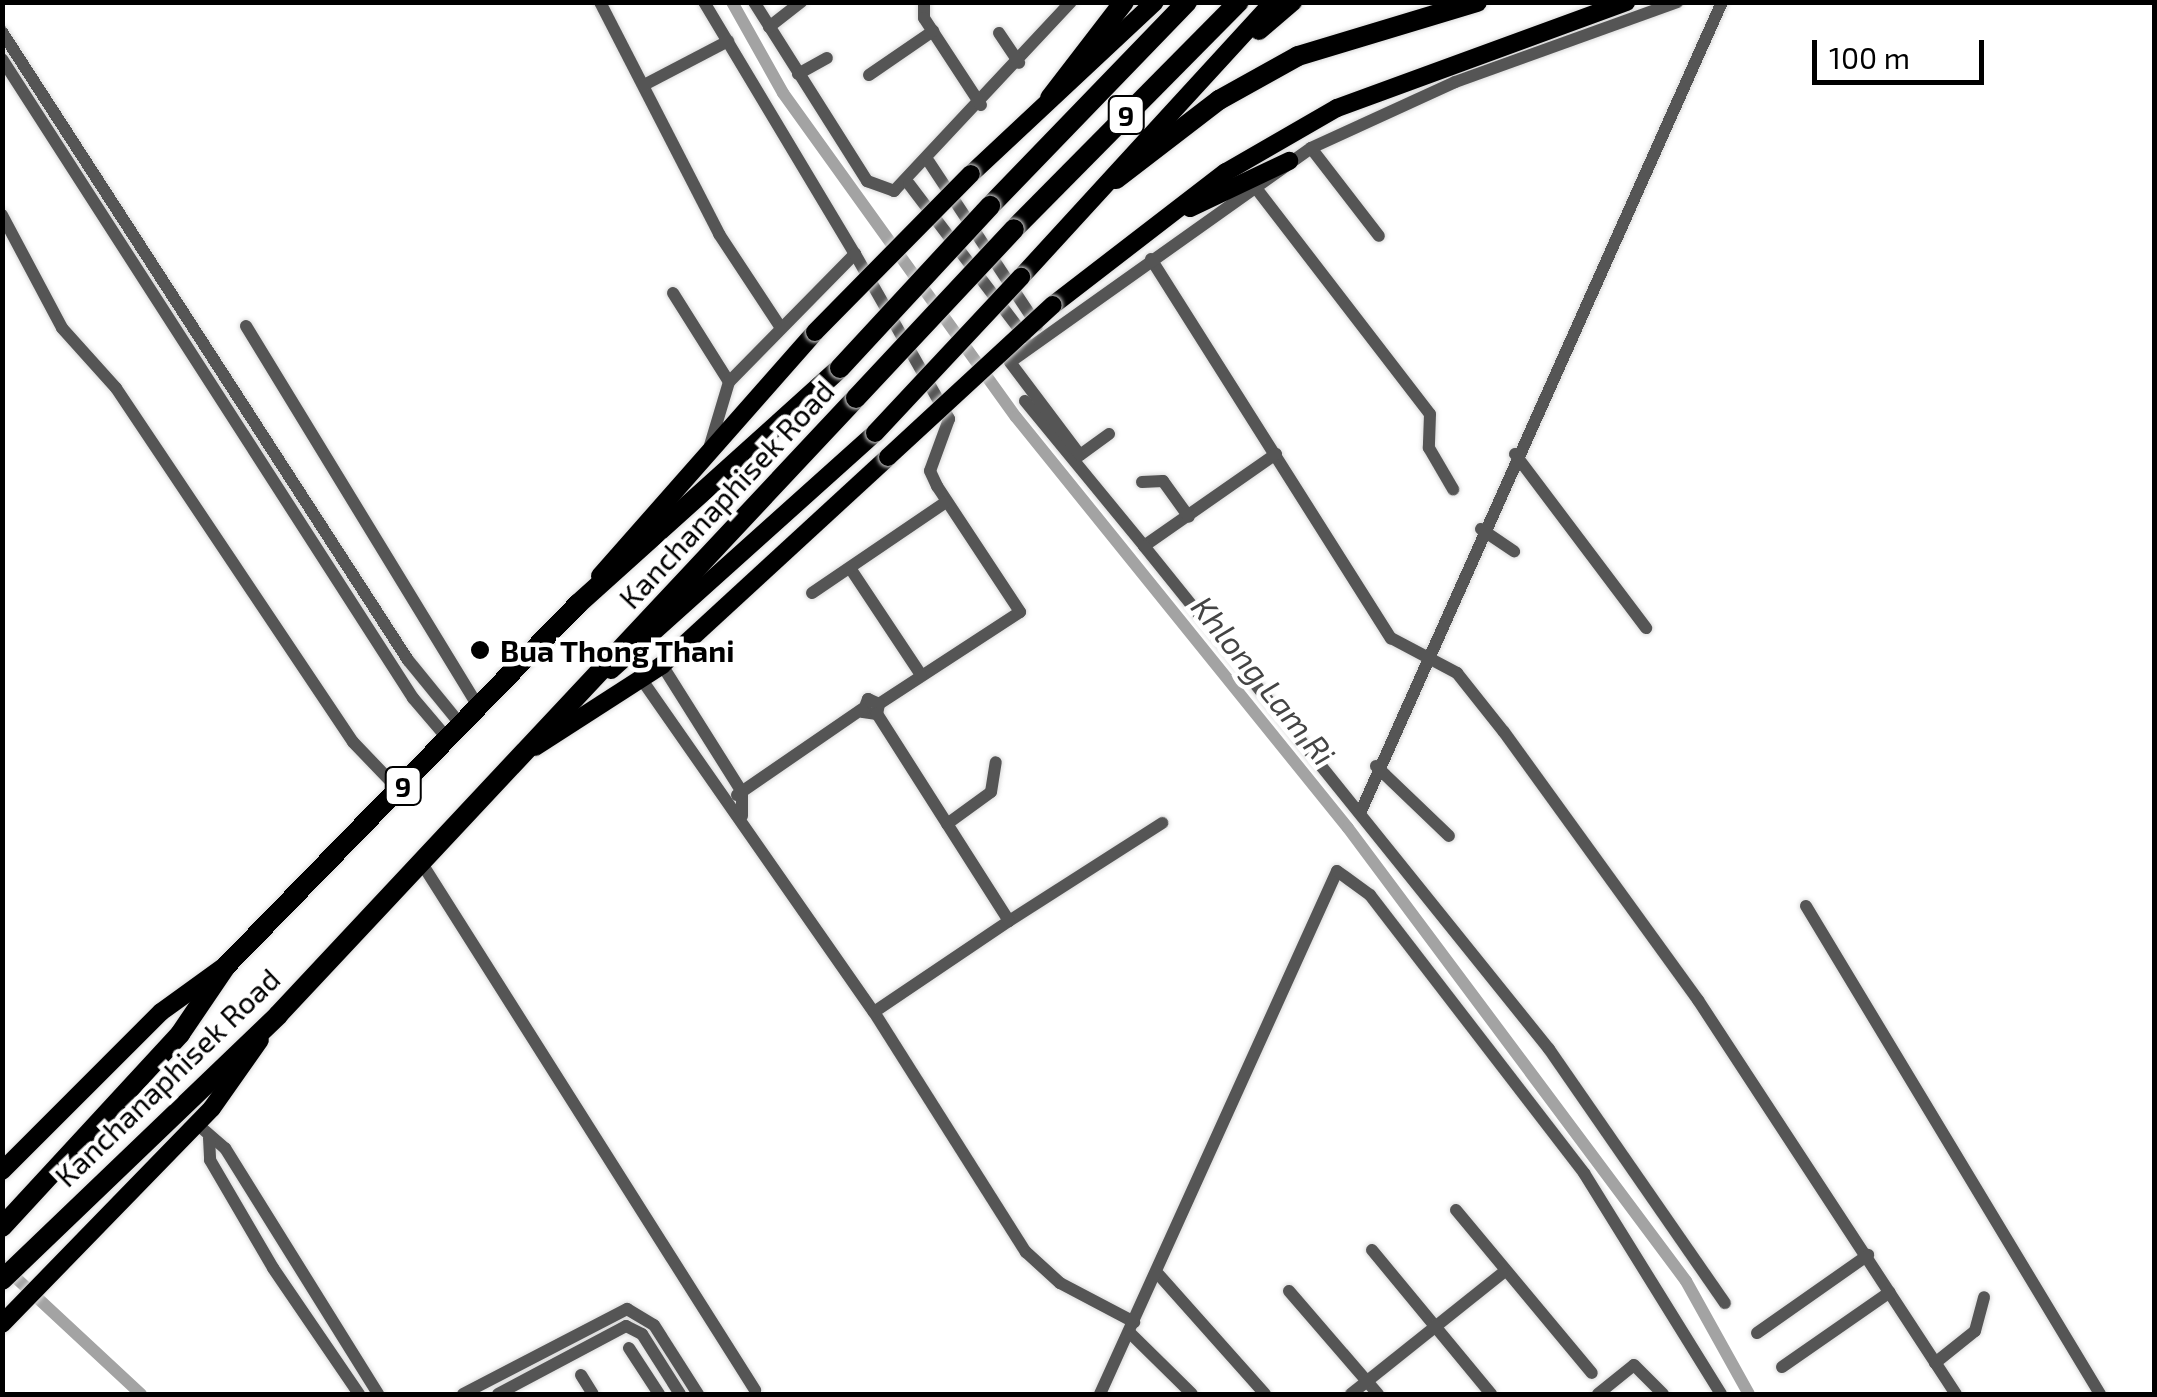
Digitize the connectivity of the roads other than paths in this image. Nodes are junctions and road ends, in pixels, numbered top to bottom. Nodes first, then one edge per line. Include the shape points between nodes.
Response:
1 (600, 2) edge
2 (704, 2) edge
3 (754, 2) edge
4 (801, 2) edge
5 (924, 2) edge
6 (1070, 2) edge
7 (1124, 2) edge
8 (1155, 2) edge
9 (1187, 2) edge
10 (1239, 2) edge
11 (1273, 2) edge
12 (1293, 2) edge
13 (1477, 2) edge
14 (1589, 2) edge
15 (1626, 2) edge
16 (1677, 2) edge
17 (1722, 2) edge
18 (769, 27) junction
19 (933, 31) junction
20 (2, 32) edge
21 (1000, 34) dead end
22 (728, 41) junction
23 (1230, 51) junction
24 (827, 58) dead end
25 (2, 59) edge
26 (1019, 63) junction
27 (1416, 73) junction
28 (798, 74) junction
29 (869, 75) dead end
30 (644, 85) junction
31 (1050, 98) junction
32 (981, 105) junction
33 (1310, 148) junction
34 (1288, 160) junction
35 (929, 162) junction
36 (1116, 180) junction
37 (908, 184) junction
38 (1259, 192) junction
39 (2, 215) edge
40 (1144, 230) junction
41 (1379, 236) dead end
42 (849, 244) junction
43 (1151, 259) junction
44 (673, 293) dead end
45 (246, 326) dead end
46 (779, 326) junction
47 (1044, 336) junction
48 (1031, 346) junction
49 (729, 382) junction
50 (1024, 401) dead end
51 (1109, 434) dead end
52 (708, 454) junction
53 (1276, 454) junction
54 (1515, 454) junction
55 (1142, 482) dead end
56 (1454, 489) dead end
57 (946, 502) junction
58 (1189, 517) junction
59 (1489, 534) junction
60 (1144, 546) junction
61 (1514, 551) dead end
62 (850, 568) junction
63 (812, 593) dead end
64 (578, 604) junction
65 (1646, 628) dead end
66 (1427, 659) junction
67 (662, 665) junction
68 (920, 675) junction
69 (600, 679) junction
70 (642, 680) junction
71 (479, 708) junction
72 (878, 709) junction
73 (455, 732) junction
74 (708, 738) junction
75 (535, 747) junction
76 (689, 752) junction
77 (996, 762) dead end
78 (1376, 766) junction
79 (399, 790) junction
80 (742, 792) junction
81 (723, 805) junction
82 (1361, 810) junction
83 (742, 816) junction
84 (1162, 823) dead end
85 (946, 824) junction
86 (1450, 836) dead end
87 (421, 862) junction
88 (1806, 906) dead end
89 (1009, 921) junction
90 (226, 966) junction
91 (874, 1012) junction
92 (278, 1015) junction
93 (203, 1131) junction
94 (2, 1171) edge
95 (245, 1180) junction
96 (231, 1190) junction
97 (1456, 1210) dead end
98 (2, 1227) edge
99 (1372, 1250) dead end
100 (1868, 1255) junction
101 (1506, 1272) junction
102 (1159, 1275) junction
103 (298, 1276) junction
104 (2, 1280) edge
105 (285, 1286) junction
106 (1289, 1291) dead end
107 (1890, 1292) junction
108 (1984, 1296) dead end
109 (1725, 1304) dead end
110 (6, 1321) edge
111 (1132, 1327) junction
112 (1435, 1327) junction
113 (1756, 1333) dead end
114 (629, 1348) dead end
115 (1935, 1363) junction
116 (1782, 1367) dead end
117 (1592, 1373) dead end
118 (580, 1374) dead end
119 (1368, 1382) junction
120 (756, 1390) dead end
121 (359, 1394) edge
122 (378, 1394) edge
123 (463, 1394) edge
124 (498, 1394) edge
125 (593, 1394) edge
126 (659, 1394) edge
127 (680, 1394) edge
128 (698, 1394) edge
129 (1100, 1394) edge
130 (1192, 1394) edge
131 (1265, 1394) edge
132 (1351, 1394) edge
133 (1378, 1394) edge
134 (1492, 1394) edge
135 (1598, 1394) edge
136 (1664, 1394) edge
137 (1721, 1394) edge
138 (1956, 1394) edge
139 (2100, 1394) edge

1 - 30 street
2 - 22 street
3 - 18 street
4 - 18 street
5 - 19 street
6 - 26 street
7 - 31 highway
8 - 31 main road
9 - 64 highway, Kanchanaphisek Road / 9, bridge via 840,368
10 - 69 highway, Kanchanaphisek Road / 9, bridge via 717,539
11 - 23 main road
12 - 23 main road
13 - 36 highway via 1298,56 1219,100
14 - 27 main road
15 - 27 main road
16 - 33 street via 1455,82
17 - 54 street
18 - 28 street
19 - 29 street
19 - 32 street
20 - 73 street
21 - 26 street
22 - 30 street
22 - 42 street
23 - 36 main road
24 - 28 street
25 - 73 street via 413,698
26 - 32 street
27 - 40 main road via 1252,155
28 - 37 street via 866,180 884,191
30 - 46 street via 719,234
31 - 52 main road, bridge via 815,332
32 - 35 street
33 - 34 street
33 - 41 street
34 - 38 street
34 - 40 main road
35 - 37 street
35 - 47 street
36 - 69 main road, bridge via 875,433
37 - 48 street
38 - 43 street
38 - 56 street via 1430,414 1429,448
39 - 79 street via 62,328 107,376 352,742
40 - 67 main road, bridge via 1052,305
42 - 46 street
42 - 57 street via 949,418 930,471
43 - 47 street
43 - 53 street
44 - 49 street
45 - 71 street
46 - 49 street
47 - 48 street
48 - 51 street via 1008,366 1076,450 1087,456
49 - 52 street
50 - 60 street
52 - 64 main road
53 - 58 street
53 - 66 street via 1391,638
54 - 59 street
54 - 65 street
55 - 58 street via 1163,481
57 - 62 street
57 - 68 street via 1020,612
58 - 60 street
59 - 61 street
59 - 66 street
60 - 82 street
62 - 63 street
62 - 68 street
64 - 71 highway, Kanchanaphisek Road / 9
66 - 78 street
66 - 100 street via 1447,667 1630,901
67 - 70 main road
67 - 74 street
68 - 72 street
69 - 75 highway, Kanchanaphisek Road / 9
70 - 75 main road
70 - 76 street
71 - 73 highway, Kanchanaphisek Road / 9
72 - 80 street via 862,709
72 - 85 street
73 - 79 highway, Kanchanaphisek Road / 9
74 - 76 street
74 - 80 street
75 - 87 highway, Kanchanaphisek Road / 9
76 - 81 street
77 - 85 street via 991,792
78 - 82 street
78 - 86 street
79 - 90 highway, Kanchanaphisek Road / 9
80 - 81 street
80 - 83 street
81 - 83 street
82 - 109 street via 1549,1049
83 - 91 street
84 - 89 street
85 - 89 street
87 - 92 highway, Kanchanaphisek Road / 9
87 - 120 street
88 - 139 street
89 - 91 street
90 - 94 main road via 160,1012
90 - 98 highway, Kanchanaphisek Road / 9 via 180,1034
91 - 111 street via 1026,1252 1060,1283
92 - 93 main road
92 - 104 highway, Kanchanaphisek Road / 9
93 - 95 street
93 - 96 street via 210,1160
93 - 110 main road
95 - 96 street
95 - 103 street
96 - 105 street
97 - 101 street
99 - 112 street
100 - 107 street
100 - 113 street
101 - 112 street
101 - 117 street
102 - 111 street
102 - 131 street
102 - 137 street via 1337,871 1370,895 1584,1173
103 - 105 street
103 - 122 street
105 - 121 street
106 - 119 street
107 - 115 street
107 - 116 street
108 - 115 street via 1975,1331
111 - 129 street
111 - 130 street
112 - 119 street
112 - 134 street
114 - 126 street
115 - 138 street
118 - 125 street
119 - 132 street
119 - 133 street
123 - 128 street via 627,1309 654,1326
124 - 127 street via 626,1326 642,1334
135 - 136 street via 1634,1365

